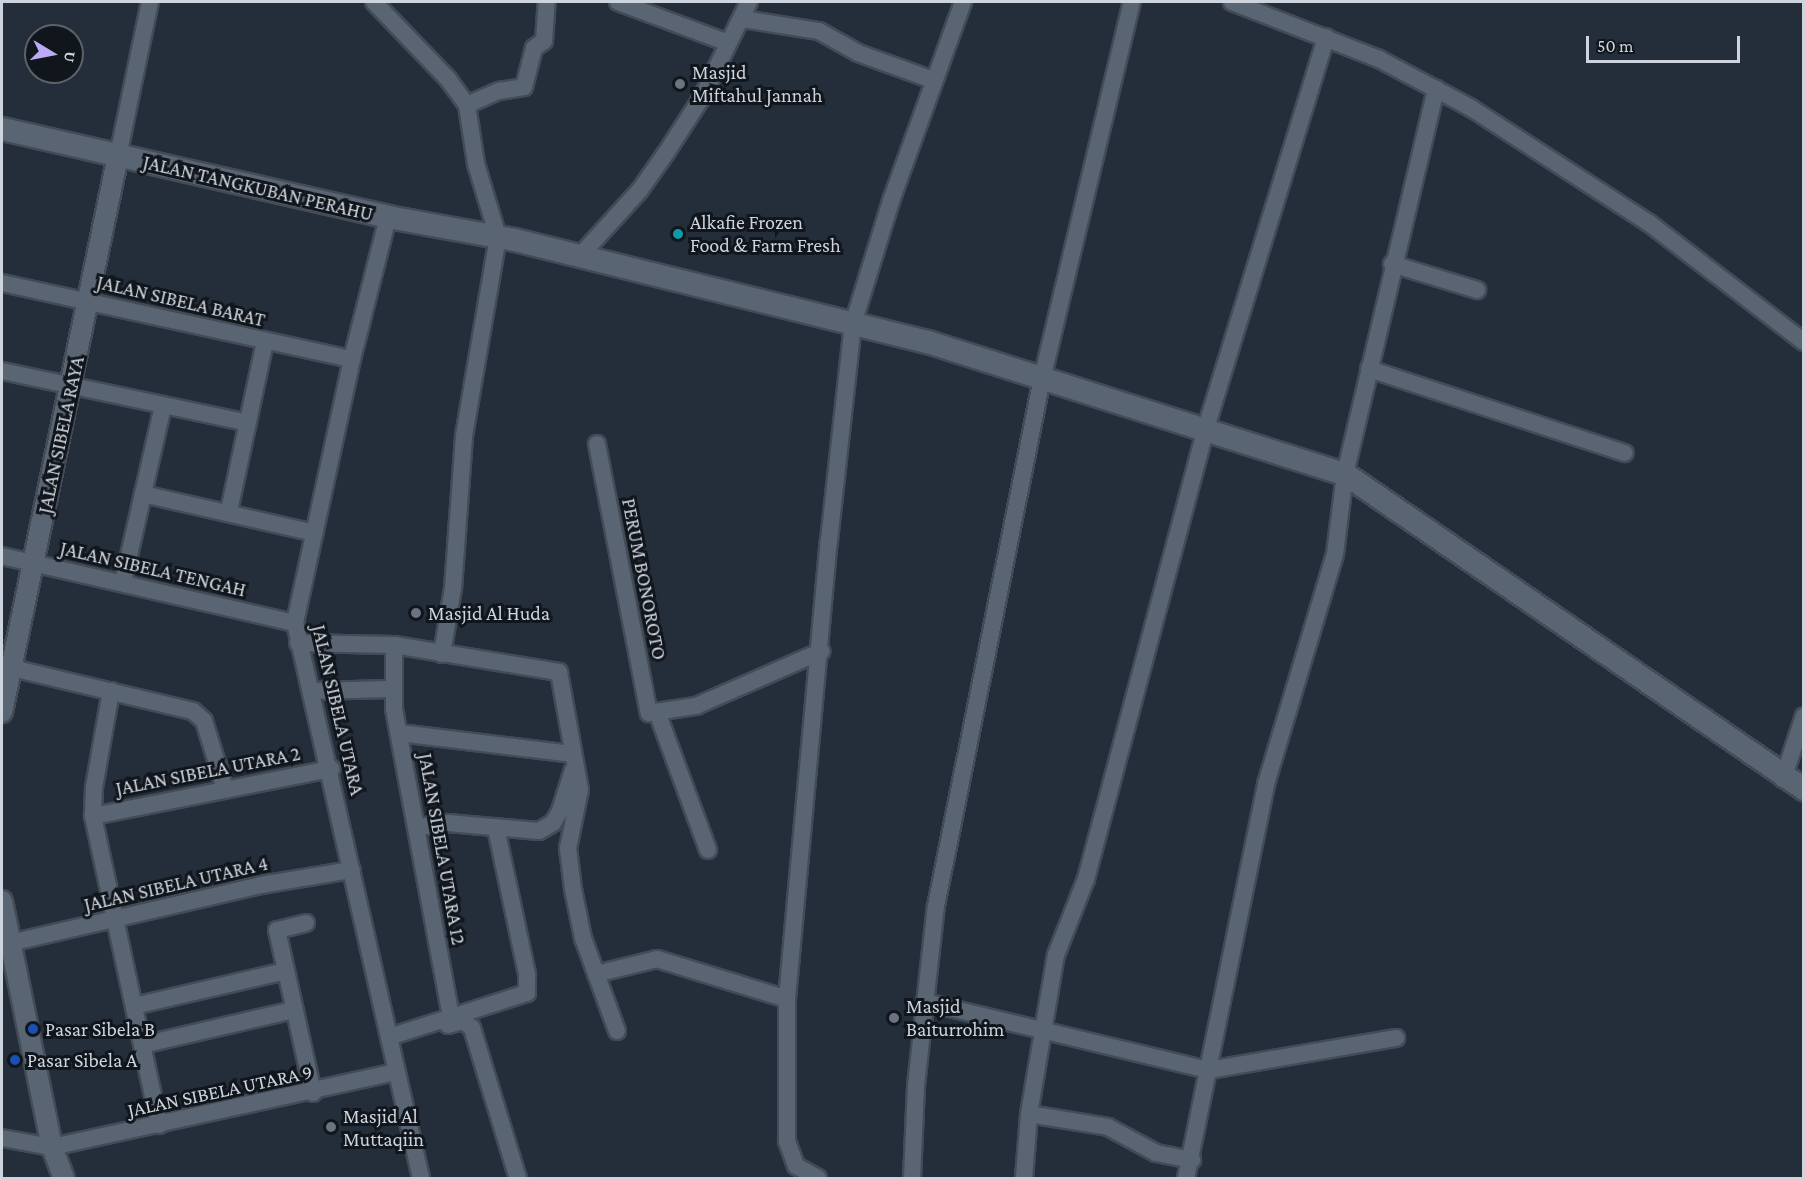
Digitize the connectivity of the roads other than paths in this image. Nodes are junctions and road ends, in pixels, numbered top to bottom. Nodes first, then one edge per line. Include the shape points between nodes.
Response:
1 (150, 2) edge
2 (374, 2) edge
3 (547, 2) edge
4 (618, 2) edge
5 (749, 2) edge
6 (963, 2) edge
7 (1132, 2) edge
8 (1232, 2) edge
9 (743, 19) junction
10 (1326, 37) junction
11 (728, 43) junction
12 (933, 80) junction
13 (1436, 89) junction
14 (467, 105) junction
15 (2, 129) edge
16 (118, 156) junction
17 (388, 218) junction
18 (507, 238) junction
19 (576, 255) junction
20 (1392, 264) junction
21 (2, 283) edge
22 (1477, 290) dead end
23 (89, 302) junction
24 (853, 324) junction
25 (265, 342) junction
26 (1803, 342) edge
27 (352, 359) junction
28 (1369, 369) junction
29 (2, 371) edge
30 (1042, 379) junction
31 (72, 385) junction
32 (163, 406) junction
33 (248, 423) junction
34 (1205, 430) junction
35 (597, 444) dead end
36 (1625, 453) dead end
37 (1344, 474) junction
38 (143, 494) junction
39 (229, 511) junction
40 (315, 533) junction
41 (2, 556) edge
42 (34, 563) junction
43 (123, 582) junction
44 (295, 623) junction
45 (298, 643) junction
46 (394, 645) junction
47 (822, 651) junction
48 (442, 654) junction
49 (12, 668) junction
50 (392, 689) junction
51 (111, 691) junction
52 (311, 691) junction
53 (2, 712) edge
54 (657, 712) junction
55 (1803, 716) edge
56 (399, 733) junction
57 (573, 758) junction
58 (331, 769) junction
59 (1783, 778) junction
60 (225, 789) junction
61 (1803, 789) edge
62 (93, 816) junction
63 (419, 827) junction
64 (496, 828) junction
65 (708, 850) dead end
66 (352, 870) junction
67 (2, 901) edge
68 (116, 919) junction
69 (306, 923) dead end
70 (8, 949) edge
71 (286, 971) junction
72 (596, 974) junction
73 (787, 999) junction
74 (926, 1002) junction
75 (134, 1006) junction
76 (294, 1010) junction
77 (451, 1017) junction
78 (1042, 1027) junction
79 (617, 1031) dead end
80 (1396, 1038) dead end
81 (389, 1040) junction
82 (142, 1045) junction
83 (1209, 1070) junction
84 (397, 1072) junction
85 (313, 1093) junction
86 (1029, 1114) junction
87 (159, 1125) junction
88 (2, 1138) edge
89 (52, 1147) junction
90 (1192, 1160) junction
91 (64, 1179) edge
92 (421, 1179) edge
93 (518, 1179) edge
94 (818, 1179) edge
95 (912, 1179) edge
96 (1024, 1179) edge
97 (1186, 1179) edge

1 - 16 street
2 - 14 street via 448,79
3 - 14 street via 544,41 534,48 524,87 499,91
4 - 11 street
5 - 9 street
6 - 12 street
7 - 30 street
8 - 10 street
9 - 11 street
9 - 12 street via 819,31 858,52
10 - 13 street via 1380,59
10 - 34 street
11 - 19 street via 701,99 640,190
12 - 24 street
13 - 20 street
13 - 26 street via 1631,211
14 - 18 street via 476,164
15 - 16 main road, JALAN TANGKUBAN PERAHU
16 - 17 main road, JALAN TANGKUBAN PERAHU
16 - 23 street, JALAN SIBELA RAYA
17 - 18 main road, JALAN TANGKUBAN PERAHU
17 - 27 street, JALAN SIBELA UTARA
18 - 19 main road, JALAN TANGKUBAN PERAHU
18 - 48 street via 464,436 453,588
19 - 24 main road, JALAN TANGKUBAN PERAHU
20 - 22 street
20 - 28 street
21 - 23 street, JALAN SIBELA BARAT
23 - 25 street, JALAN SIBELA BARAT
23 - 31 street, JALAN SIBELA RAYA
24 - 30 main road, JALAN TANGKUBAN PERAHU via 928,342
24 - 47 street via 829,541
25 - 27 street, JALAN SIBELA BARAT
25 - 33 street
27 - 40 street, JALAN SIBELA UTARA
28 - 36 street
28 - 37 street
29 - 31 street
30 - 34 main road, JALAN TANGKUBAN PERAHU
30 - 74 street via 936,906
31 - 32 street
31 - 42 street, JALAN SIBELA RAYA
32 - 33 street
32 - 38 street
33 - 39 street
34 - 37 main road, JALAN TANGKUBAN PERAHU
34 - 78 street via 1086,879 1056,955
35 - 54 street, PERUM BONOROTO via 649,713
37 - 59 main road, JALAN TANGKUBAN PERAHU
37 - 83 street via 1335,554 1266,784
38 - 39 street
38 - 43 street
39 - 40 street
40 - 44 street, JALAN SIBELA UTARA
41 - 42 street, JALAN SIBELA TENGAH
42 - 43 street, JALAN SIBELA TENGAH
42 - 49 street, JALAN SIBELA RAYA
43 - 44 street, JALAN SIBELA TENGAH
44 - 45 street, JALAN SIBELA UTARA
45 - 46 street
45 - 52 street, JALAN SIBELA UTARA
46 - 48 street
46 - 50 street, JALAN SIBELA UTARA 12
47 - 54 street via 696,706
47 - 73 street
48 - 57 street via 559,672
49 - 51 street
49 - 53 street, JALAN SIBELA RAYA
50 - 52 street
50 - 56 street, JALAN SIBELA UTARA 12
51 - 60 street via 187,708 199,715
51 - 62 street via 94,787
52 - 58 street, JALAN SIBELA UTARA
54 - 65 street, PERUM BONOROTO
55 - 59 street
56 - 57 street
56 - 63 street, JALAN SIBELA UTARA 12
57 - 64 street via 568,790 553,823 539,831
57 - 72 street via 580,790 568,859 579,922
58 - 60 street, JALAN SIBELA UTARA 2
58 - 66 street, JALAN SIBELA UTARA
59 - 61 main road, JALAN TANGKUBAN PERAHU
60 - 62 street, JALAN SIBELA UTARA 2
62 - 68 street
63 - 64 street via 448,823
63 - 77 street, JALAN SIBELA UTARA 12
64 - 77 street via 528,988 523,996
66 - 68 street, JALAN SIBELA UTARA 4 via 261,885
66 - 81 street, JALAN SIBELA UTARA
67 - 70 street
68 - 70 street, JALAN SIBELA UTARA 4
68 - 75 street
69 - 71 street via 277,930
70 - 89 street
71 - 75 street
71 - 76 street
72 - 73 street via 643,960
72 - 79 street
73 - 94 street via 787,1141 796,1166
74 - 78 street
74 - 95 street via 916,1086
75 - 82 street
76 - 82 street
76 - 85 street
77 - 81 street
78 - 83 street
78 - 86 street
80 - 83 street
81 - 84 street, JALAN SIBELA UTARA
81 - 93 street via 463,1021 469,1023
82 - 87 street
83 - 90 street
84 - 85 street, JALAN SIBELA UTARA 9
84 - 92 street, JALAN SIBELA UTARA
85 - 87 street, JALAN SIBELA UTARA 9
86 - 90 street via 1108,1127 1156,1153
86 - 96 street
87 - 89 street, JALAN SIBELA UTARA 9
88 - 89 street
89 - 91 street
90 - 97 street

